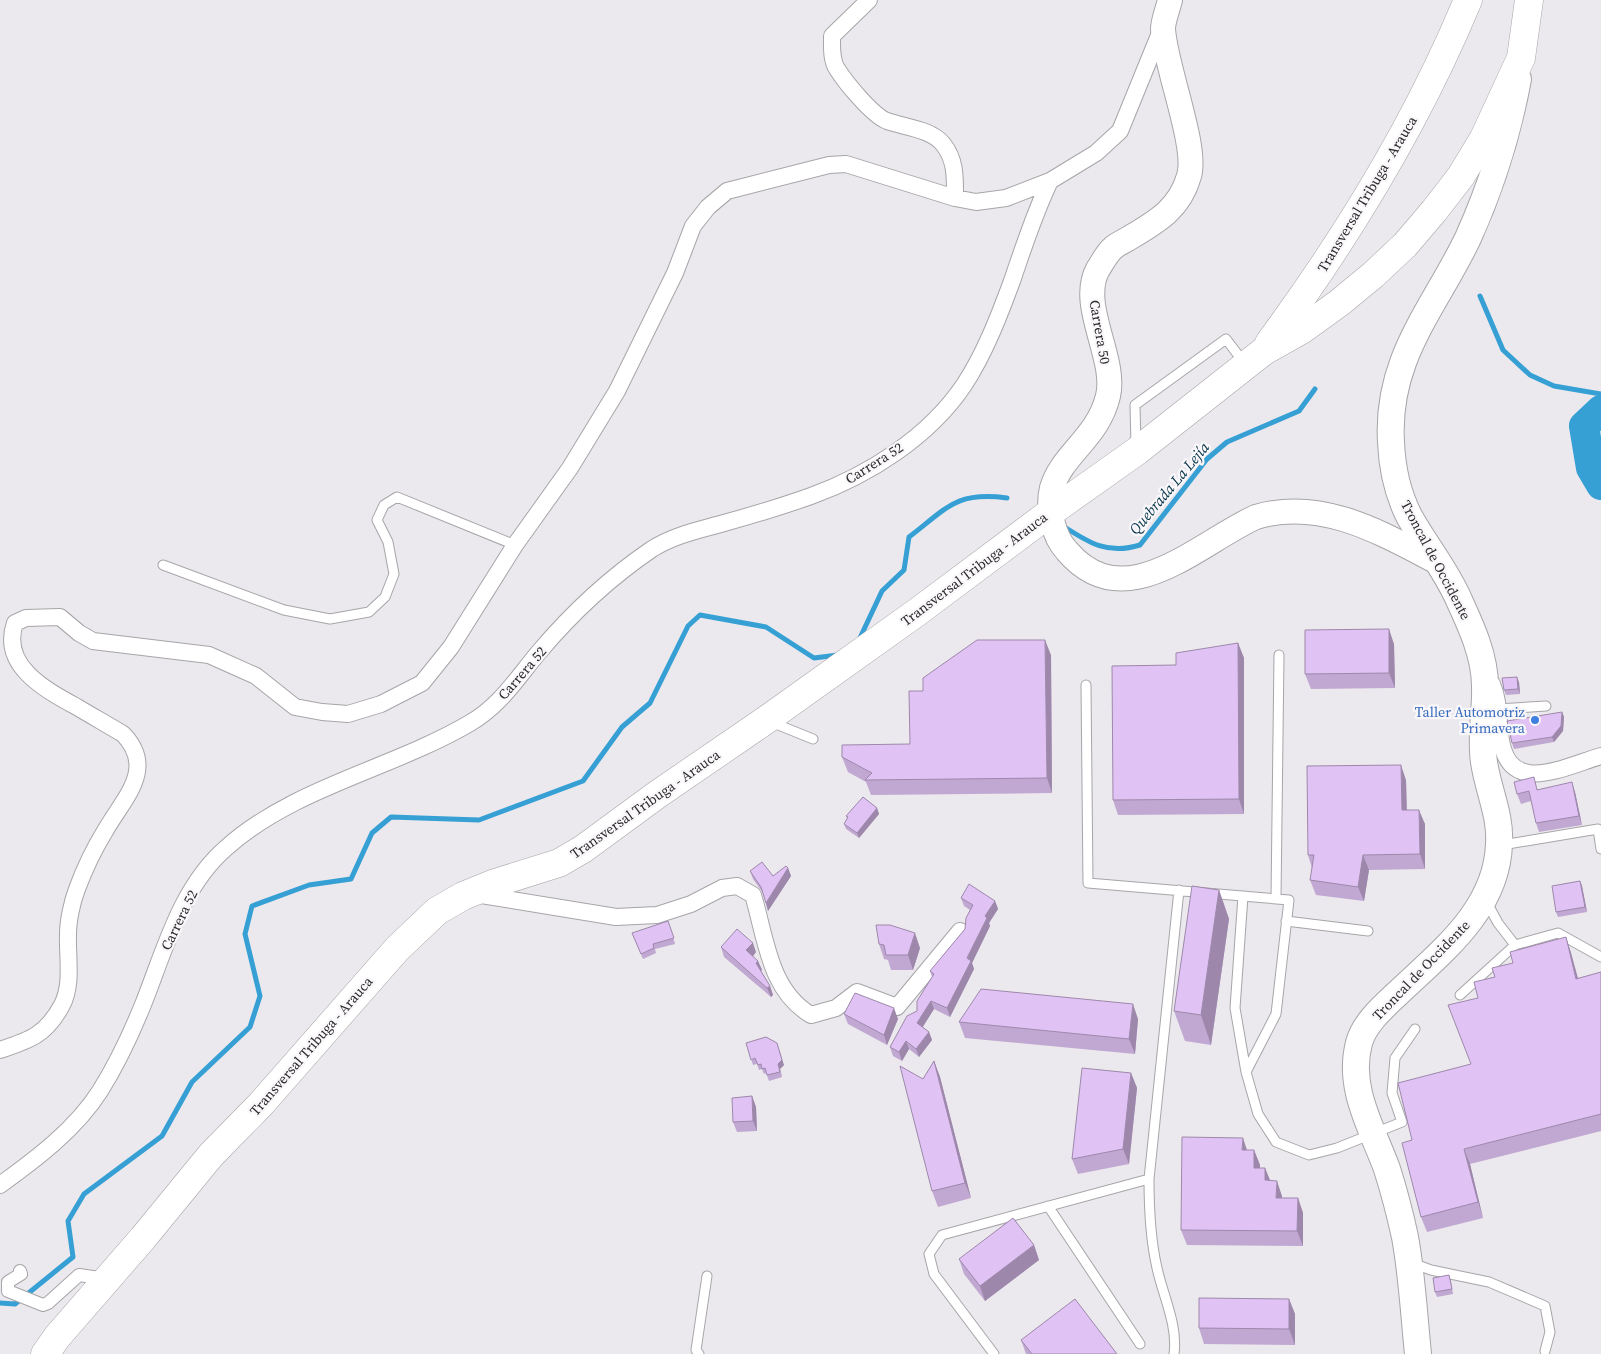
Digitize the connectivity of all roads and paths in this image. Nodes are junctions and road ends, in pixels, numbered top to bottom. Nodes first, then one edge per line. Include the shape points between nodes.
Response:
1 (869, 0) edge
2 (1170, 0) edge
3 (1468, 0) edge
4 (1529, 0) edge
5 (1163, 26) junction
6 (1521, 58) junction
7 (1050, 181) junction
8 (955, 198) junction
9 (1255, 358) junction
10 (1137, 451) junction
11 (1051, 512) junction
12 (515, 545) junction
13 (1439, 563) junction
14 (163, 565) dead end
15 (1279, 655) dead end
16 (1483, 664) junction
17 (1086, 685) dead end
18 (1546, 706) dead end
19 (1498, 709) junction
20 (766, 720) junction
21 (813, 739) dead end
22 (1601, 756) edge
23 (1499, 846) junction
24 (1601, 849) edge
25 (1179, 890) junction
26 (473, 894) junction
27 (1243, 896) junction
28 (1276, 898) junction
29 (1485, 898) junction
30 (1286, 920) junction
31 (960, 931) dead end
32 (1368, 931) dead end
33 (1514, 945) junction
34 (1601, 957) edge
35 (1460, 995) dead end
36 (1415, 1030) dead end
37 (0, 1050) edge
38 (1246, 1072) junction
39 (1373, 1134) junction
40 (1149, 1179) junction
41 (0, 1186) edge
42 (1048, 1206) junction
43 (1408, 1262) junction
44 (20, 1272) dead end
45 (707, 1276) dead end
46 (107, 1279) junction
47 (1140, 1344) dead end
48 (1545, 1351) dead end
49 (45, 1354) edge
50 (699, 1354) edge
51 (994, 1354) edge
52 (1174, 1354) edge
53 (1418, 1354) edge

1 - 8 street via 832,36 836,68 875,114 942,142 955,170
2 - 5 main road, Carrera 50
3 - 9 highway, Transversal Tribuga - Arauca via 1414,117 1368,198 1318,276
4 - 6 highway, Troncal de Occidente
5 - 7 street via 1120,131 1096,153
5 - 11 main road, Carrera 50 via 1170,71 1191,156 1190,172 1171,211 1113,248 1097,271 1092,292 1109,392 1104,413 1057,474
6 - 9 highway, Transversal Tribuga - Arauca via 1484,138 1461,176 1411,238 1339,303
6 - 13 main road, Troncal de Occidente via 1506,131 1483,202 1452,270 1411,339 1393,398 1391,442 1400,491 1408,515
7 - 8 street via 992,201
7 - 41 street, Carrera 52 via 1034,214 990,335 963,386 926,428 852,480 810,497 684,533 654,548 571,618 505,695 475,720 428,745 302,799 252,826 222,851 188,895 165,944 143,1006 99,1093 75,1122
8 - 12 street via 846,164 828,165 727,191 693,226 675,273 616,391 570,468
9 - 10 highway, Transversal Tribuga - Arauca
9 - 10 lane via 1226,339 1135,405
10 - 11 highway, Transversal Tribuga - Arauca
11 - 13 main road, Carrera 50 via 1057,536 1064,548 1089,570 1108,578 1127,580 1149,576 1238,525 1274,511 1294,510 1337,517 1375,530
11 - 20 highway, Transversal Tribuga - Arauca
12 - 14 lane via 397,497 384,505 377,520 388,542 394,574 385,597 369,612 330,619 284,610
12 - 37 street via 450,647 422,684 381,704 348,714 295,707 256,676 209,655 93,641 60,618 26,618 15,623 9,633 9,647 24,674 49,693 123,734 136,752 138,767 135,783 104,832 76,891 68,932 68,983 63,1004 51,1024 34,1038
13 - 16 main road, Troncal de Occidente via 1458,596
15 - 28 lane
16 - 19 street via 1495,691
16 - 23 main road, Troncal de Occidente via 1484,762 1498,816
17 - 25 lane via 1088,883
18 - 19 lane
19 - 22 street via 1501,746 1506,760 1516,770 1543,774
20 - 21 lane
20 - 26 highway, Transversal Tribuga - Arauca via 583,849 559,862 495,883
23 - 24 lane via 1598,829
23 - 29 main road, Troncal de Occidente via 1498,862
25 - 27 lane
25 - 40 lane
26 - 31 street via 616,917 657,914 691,904 722,888 737,886 753,895 777,979 797,1007 811,1015 836,1008 857,992 904,1011
26 - 46 highway, Transversal Tribuga - Arauca via 437,911 396,949 261,1104 211,1155
27 - 28 lane
27 - 38 lane via 1235,1008
28 - 30 lane via 1288,900
29 - 33 lane
29 - 39 main road, Troncal de Occidente via 1460,933 1387,1003 1360,1039 1355,1079
30 - 32 lane
30 - 38 lane via 1276,1014
33 - 34 lane via 1558,933
33 - 35 lane
36 - 39 lane via 1395,1058 1392,1093 1402,1122
38 - 39 lane via 1258,1114 1276,1142 1309,1155
39 - 43 main road, Troncal de Occidente via 1393,1191
40 - 42 lane
40 - 52 lane via 1149,1214 1156,1266 1176,1338
42 - 47 lane
42 - 51 lane via 942,1236 929,1254 934,1274
43 - 48 lane via 1489,1282 1544,1306 1550,1332
43 - 53 main road, Troncal de Occidente
44 - 46 street via 8,1282 7,1288 12,1294 43,1305 79,1275
45 - 50 lane via 696,1350
46 - 49 highway, Transversal Tribuga - Arauca

